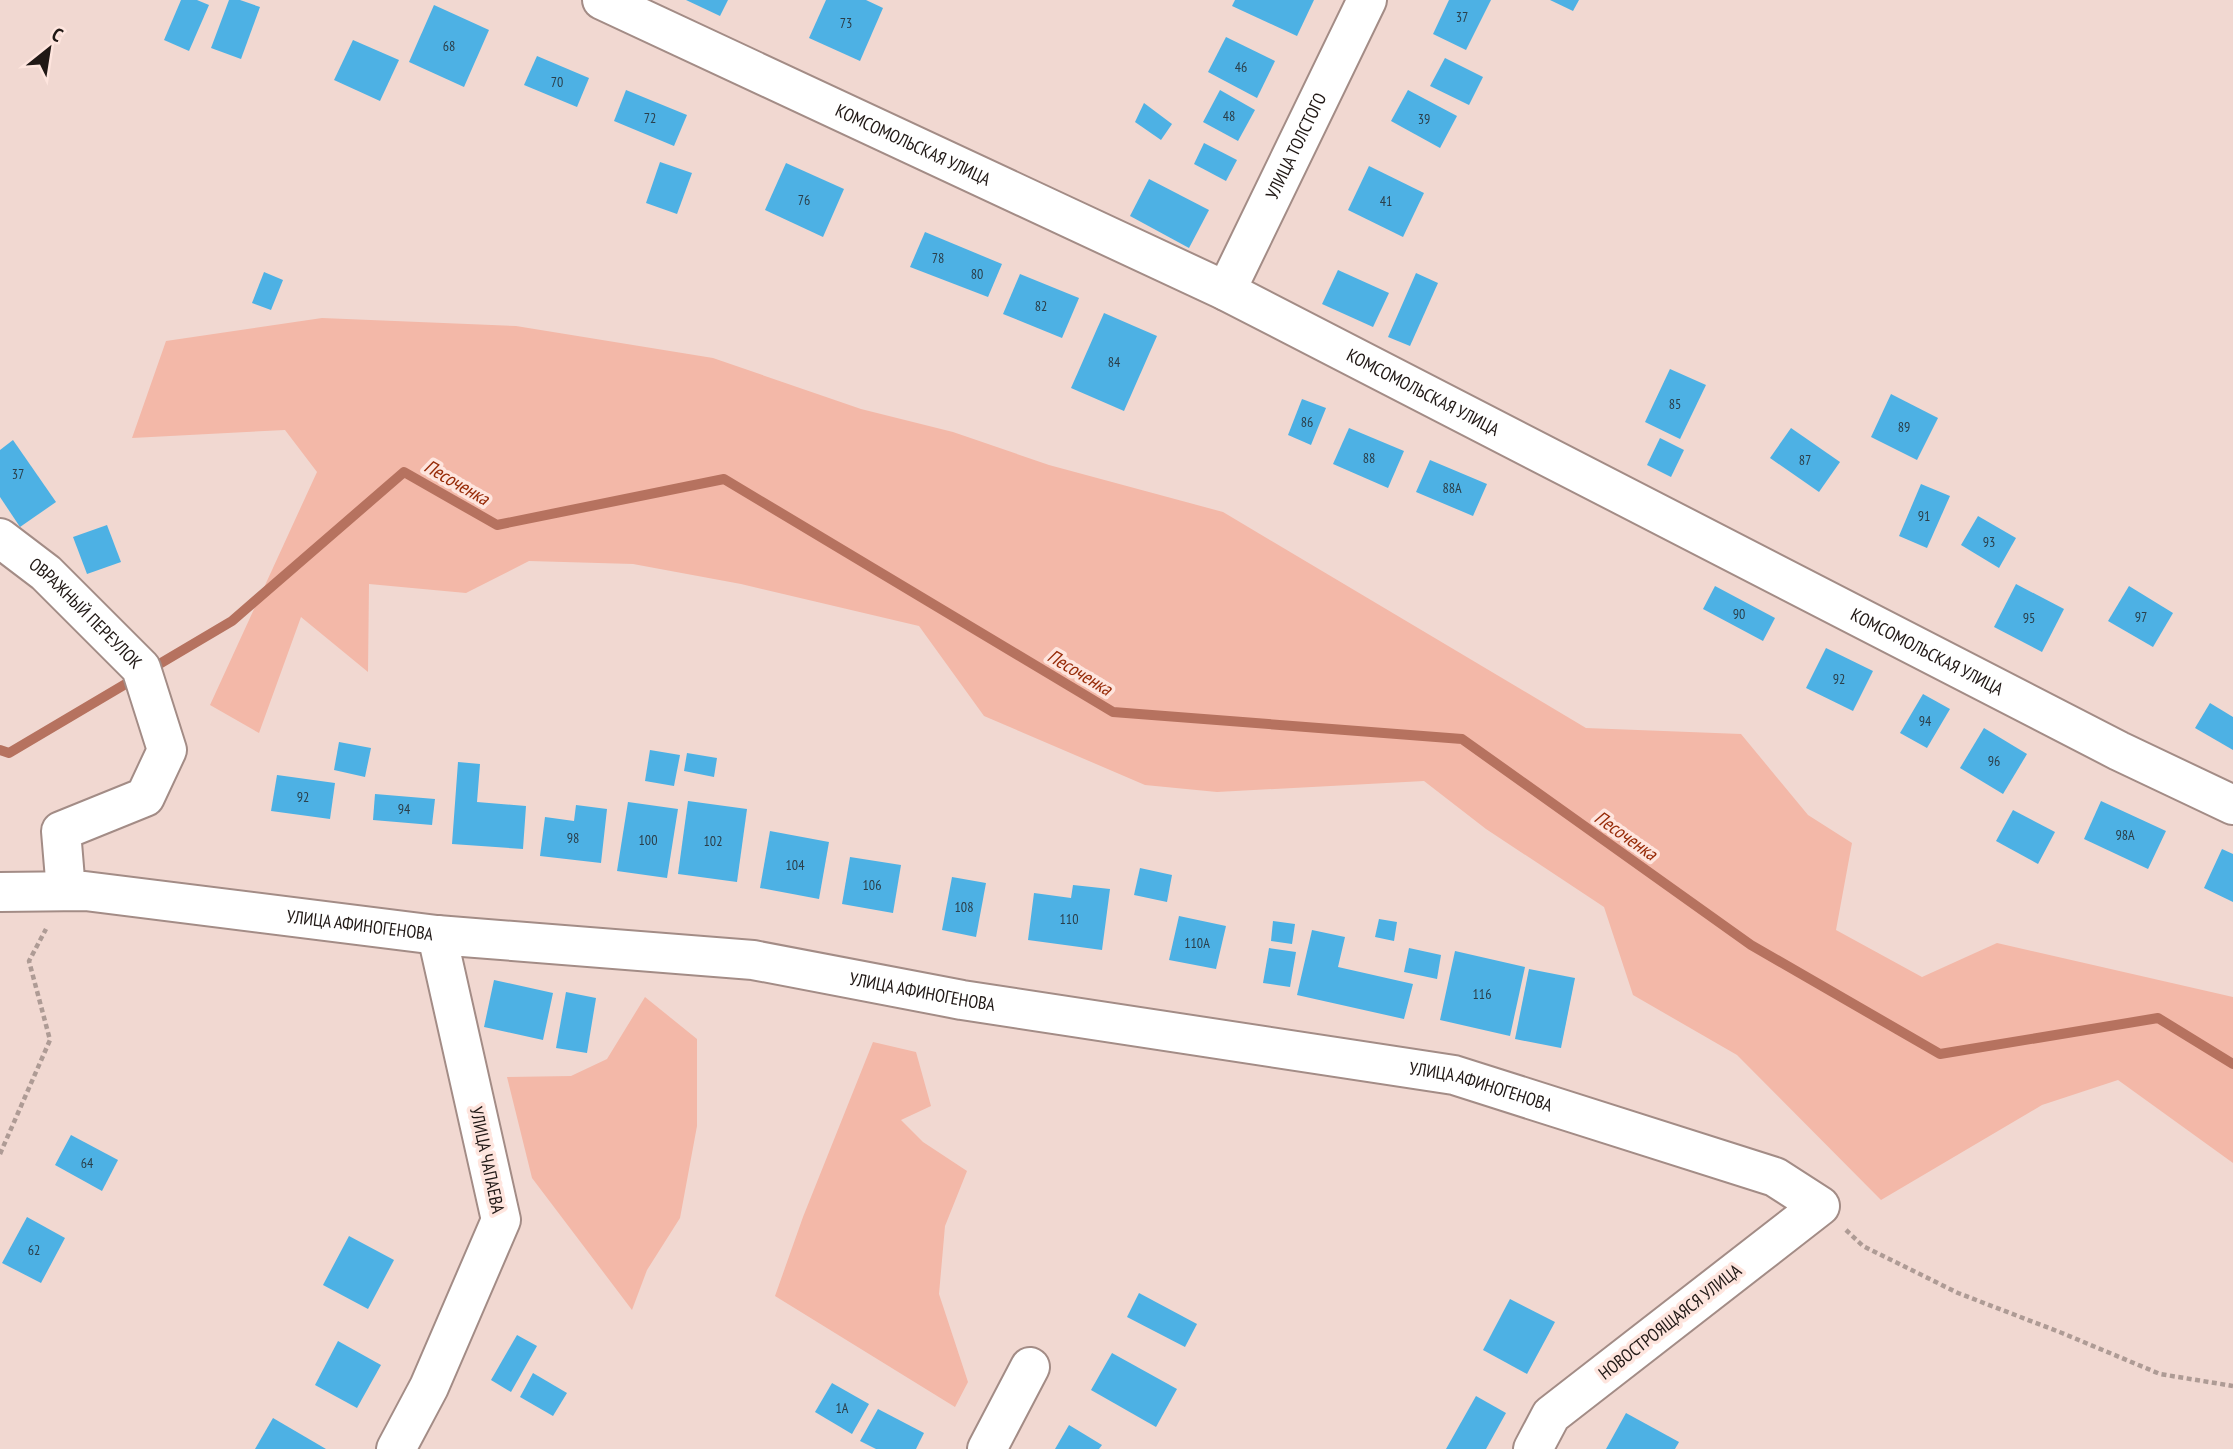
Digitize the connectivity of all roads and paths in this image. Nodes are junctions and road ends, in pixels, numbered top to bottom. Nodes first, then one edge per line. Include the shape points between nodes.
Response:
1 (602, 0) edge
2 (1367, 0) edge
3 (1226, 291) junction
4 (0, 538) edge
5 (2233, 805) edge
6 (66, 891) junction
7 (0, 892) edge
8 (437, 935) junction
9 (0, 1154) edge
10 (1820, 1206) junction
11 (1030, 1367) dead end
12 (2233, 1386) edge
13 (396, 1449) edge
14 (987, 1449) edge
15 (1533, 1449) edge

1 - 3 street, КОМСОМОЛЬСКАЯ УЛИЦА
2 - 3 street, УЛИЦА ТОЛСТОГО
3 - 5 street, КОМСОМОЛЬСКАЯ УЛИЦА via 2119,751
4 - 6 street, ОВРАЖНЫЙ ПЕРЕУЛОК via 46,573 141,668 167,750 145,797 61,831
6 - 7 street, УЛИЦА АФИНОГЕНОВА
6 - 8 street, УЛИЦА АФИНОГЕНОВА
6 - 9 path via 29,961 50,1040
8 - 10 street, УЛИЦА АФИНОГЕНОВА via 753,960 962,1000 1454,1075 1775,1177
8 - 13 street, УЛИЦА ЧАПАЕВА via 501,1220 429,1387
10 - 12 path via 1863,1246 1958,1293 2161,1374
10 - 15 street, НОВОСТРОЯЩАЯСЯ УЛИЦА via 1551,1415
11 - 14 street

